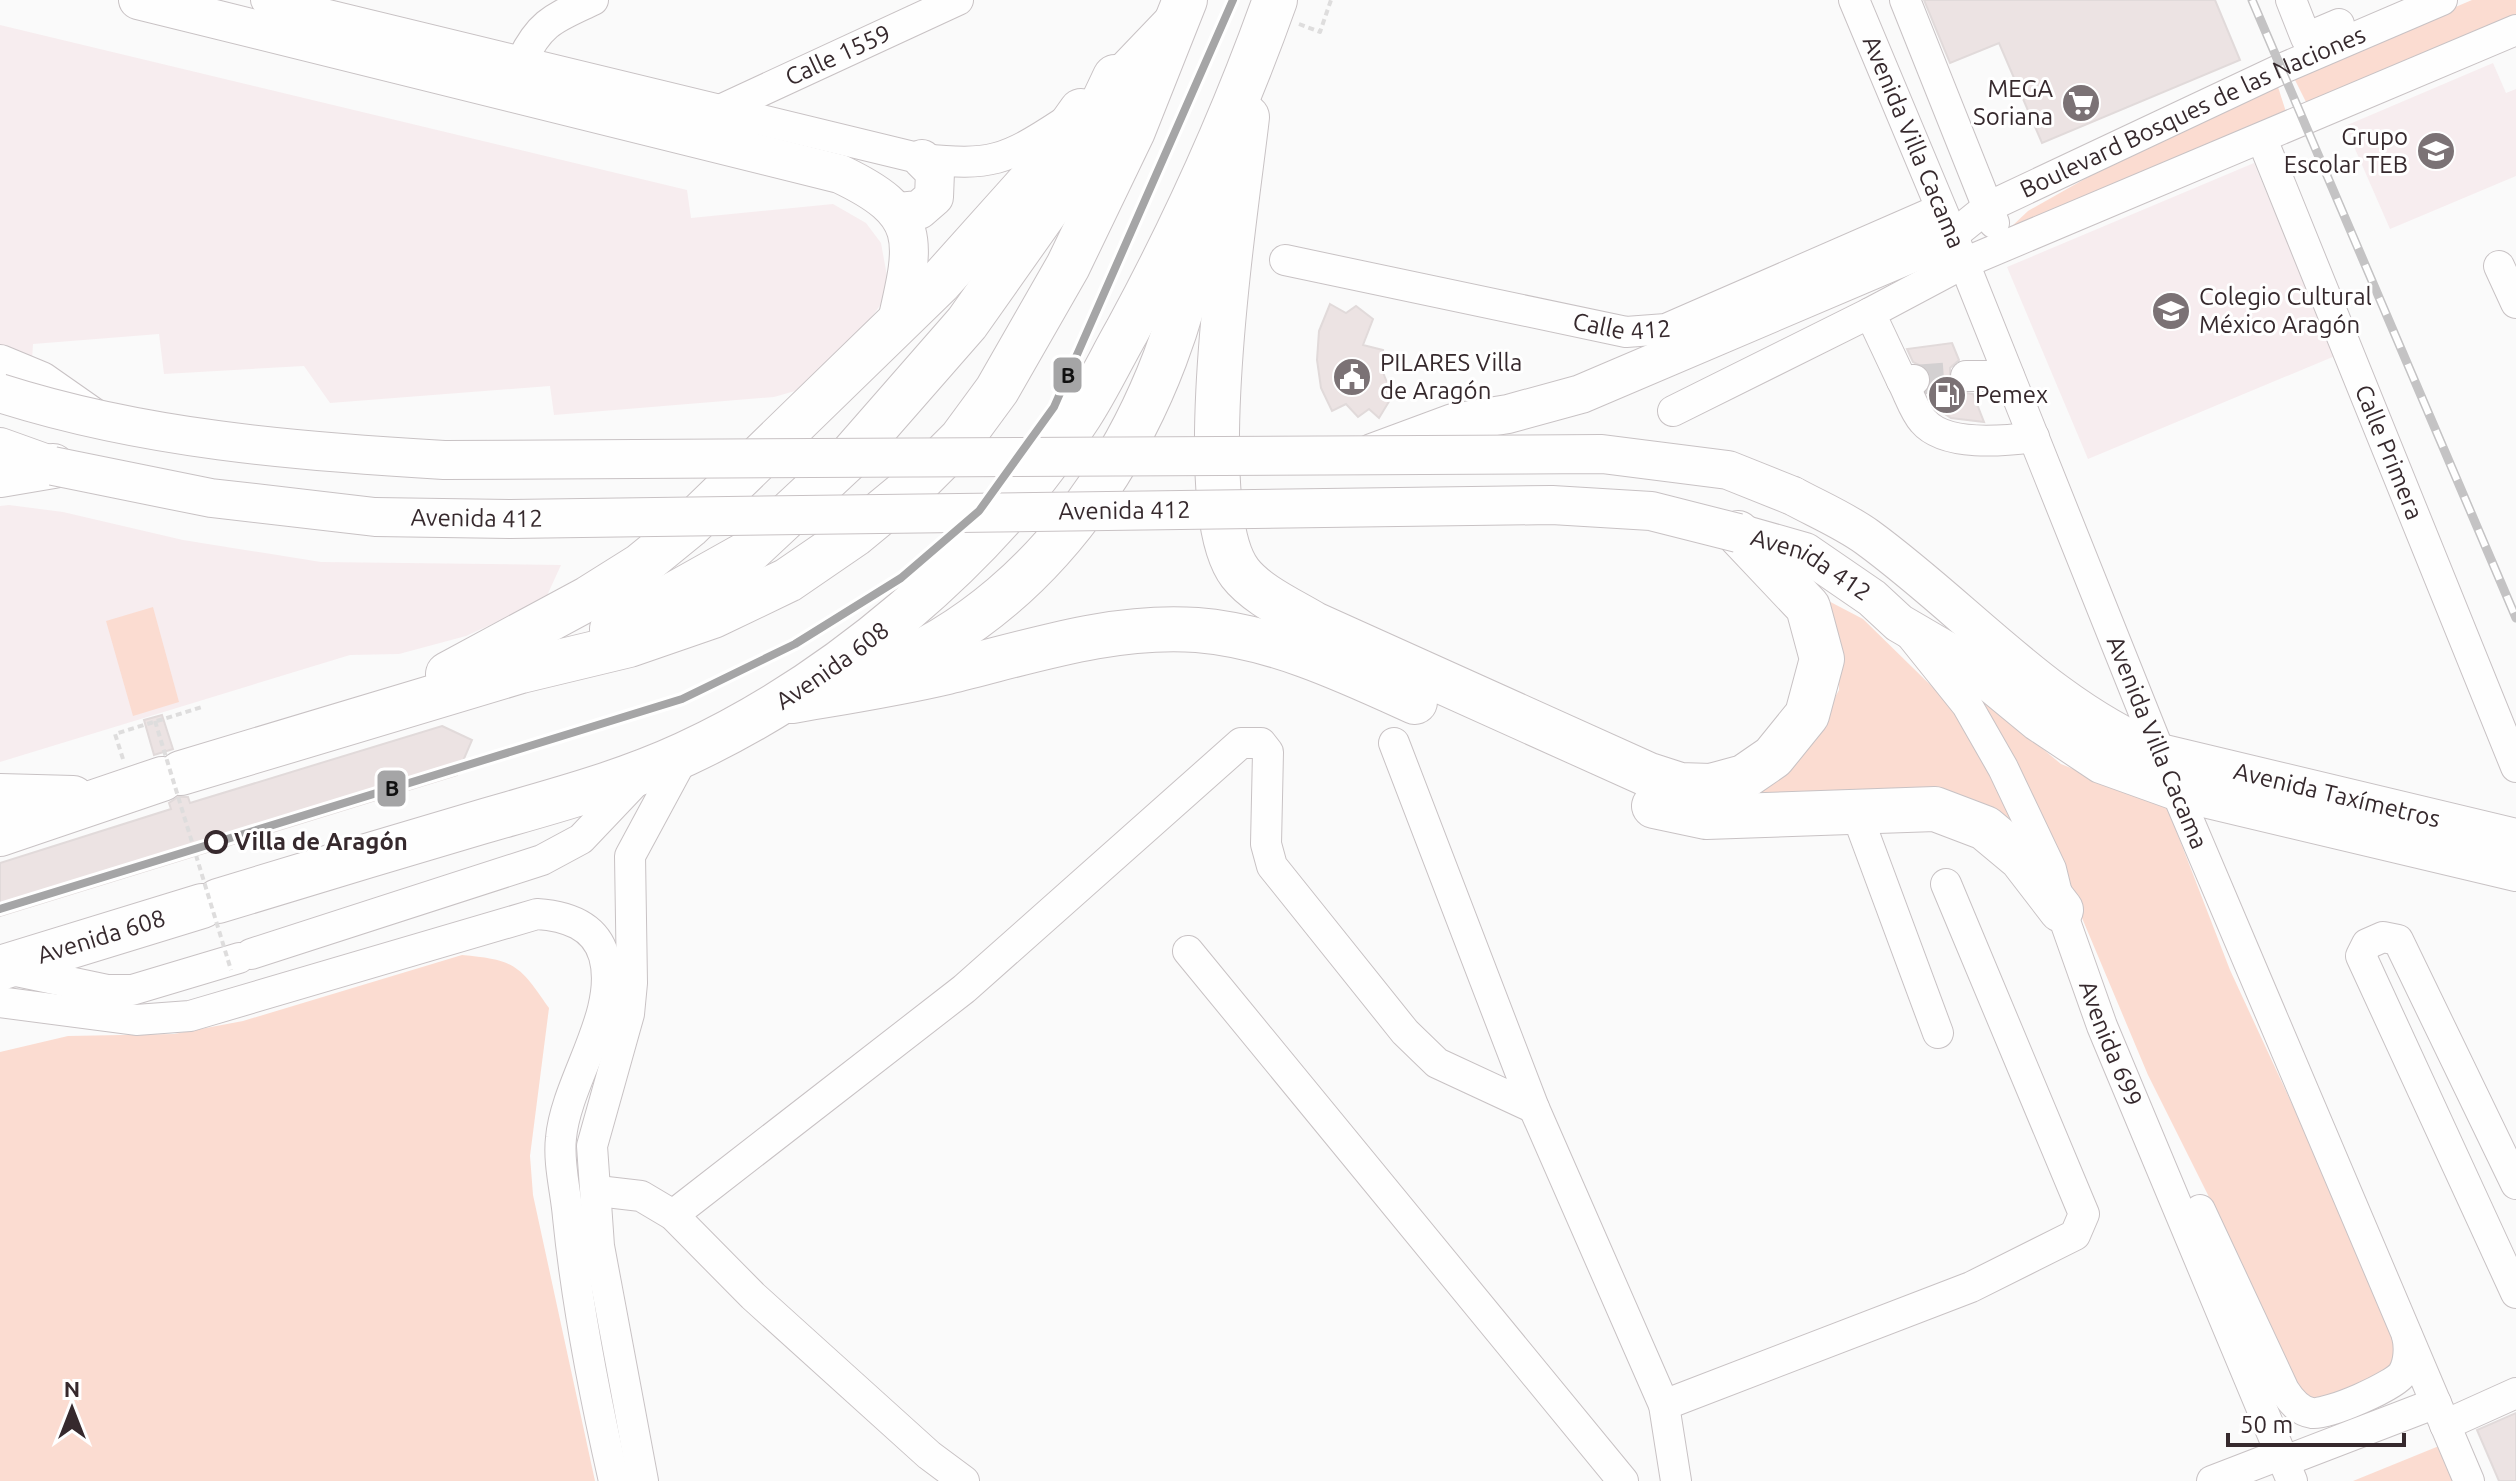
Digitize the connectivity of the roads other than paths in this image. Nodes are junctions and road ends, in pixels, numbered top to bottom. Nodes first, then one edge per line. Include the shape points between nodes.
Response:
1 (138, 0) edge
2 (266, 0) edge
3 (593, 0) edge
4 (958, 0) edge
5 (1275, 0) edge
6 (1854, 0) edge
7 (1905, 0) edge
8 (2291, 0) edge
9 (2396, 0) edge
10 (2442, 0) edge
11 (1184, 3) edge
12 (299, 4) edge
13 (2516, 30) edge
14 (522, 60) junction
15 (1254, 63) junction
16 (1115, 77) junction
17 (720, 110) junction
18 (1081, 111) junction
19 (2262, 139) junction
20 (1214, 157) junction
21 (922, 159) junction
22 (1988, 207) junction
23 (899, 212) junction
24 (1953, 236) junction
25 (2004, 247) junction
26 (1285, 260) dead end
27 (2499, 266) dead end
28 (2516, 303) edge
29 (1870, 313) junction
30 (897, 321) junction
31 (0, 364) edge
32 (1966, 376) tunnel mouth
33 (2009, 376) junction
34 (0, 393) edge
35 (1673, 411) dead end
36 (97, 420) junction
37 (2034, 437) junction
38 (0, 447) edge
39 (1372, 453) junction
40 (53, 466) junction
41 (0, 475) edge
42 (1738, 533) junction
43 (1899, 623) junction
44 (521, 671) junction
45 (778, 704) junction
46 (372, 716) junction
47 (1394, 743) dead end
48 (2160, 753) junction
49 (666, 762) junction
50 (2516, 767) edge
51 (2179, 792) junction
52 (0, 796) edge
53 (99, 799) junction
54 (1856, 812) junction
55 (0, 834) edge
56 (2516, 838) edge
57 (2516, 872) edge
58 (1946, 884) dead end
59 (2061, 910) junction
60 (1188, 951) dead end
61 (0, 968) edge
62 (0, 1002) edge
63 (1938, 1033) dead end
64 (2130, 1092) junction
65 (1534, 1108) junction
66 (2516, 1184) edge
67 (598, 1191) junction
68 (673, 1215) junction
69 (2516, 1293) edge
70 (2405, 1323) junction
71 (2516, 1393) edge
72 (1664, 1405) junction
73 (2441, 1414) junction
74 (2286, 1465) edge
75 (614, 1481) edge
76 (643, 1481) edge
77 (964, 1481) edge
78 (1623, 1481) edge
79 (1676, 1481) edge
80 (2212, 1481) edge
81 (2469, 1481) edge

1 - 23 main road via 840,174 873,190
2 - 12 street
3 - 14 street via 546,22
4 - 17 street, Calle 1559
5 - 15 highway
6 - 24 street, Avenida Villa Cacama
7 - 22 street
8 - 9 street via 2306,38
10 - 22 street, Boulevard Bosques de las Naciones via 2281,69
11 - 16 street
11 - 44 highway via 1133,131 1068,266 997,390 961,439 855,534 788,580 713,616 629,645
12 - 14 street
13 - 19 street, Boulevard Bosques de las Naciones
14 - 17 street
15 - 20 highway
15 - 42 highway via 1218,388 1217,466 1226,544 1240,573 1328,631 1649,775 1680,785 1711,786 1744,777 1773,757 1807,715 1822,659 1808,607
16 - 18 street
16 - 44 highway via 1055,200 967,323 849,458 746,554 613,628
17 - 21 street
18 - 21 street via 1029,146 989,162
18 - 30 highway via 1034,177 939,283
19 - 25 street, Boulevard Bosques de las Naciones
19 - 50 street, Calle Primera
20 - 45 highway, Avenida 608 via 1080,415 1027,486 964,557 885,627
20 - 45 highway via 1176,329 1143,415 1100,486 1061,536 966,624 916,654
21 - 23 main road via 935,172 934,197 919,210
22 - 24 street, Boulevard Bosques de las Naciones
22 - 25 street
23 - 30 main road via 910,265
24 - 25 street, Boulevard Bosques de las Naciones
24 - 26 street, Calle 412 via 1646,333
24 - 29 street
24 - 33 street, Avenida Villa Cacama
24 - 39 main road via 1581,394 1453,423
27 - 28 street
29 - 35 street
29 - 37 street via 1924,422 1980,442
30 - 46 highway via 689,526 640,566
31 - 36 main road via 41,381
32 - 33 street
33 - 37 street, Avenida Villa Cacama
34 - 36 main road, Avenida 412, bridge
36 - 39 main road, Avenida 412, bridge via 309,452 444,460
37 - 48 street, Avenida Villa Cacama
38 - 40 main road, Avenida 412
39 - 48 main road, Avenida 412, bridge via 1602,454 1728,470 1793,496 1865,536 2071,706 2117,735
40 - 41 highway
40 - 42 main road, Avenida 412, bridge via 211,498 375,517 1552,505 1651,511
42 - 43 main road, Avenida 412 via 1805,552
43 - 51 main road, Avenida 412 via 1964,661 2038,722 2101,764
43 - 59 street, Avenida 699 via 1967,705 2003,768 2051,869
44 - 46 highway
45 - 49 highway, Avenida 608
45 - 54 highway via 944,673 1087,636 1198,630 1279,647 1390,690 1651,806 1706,817
46 - 53 highway
47 - 65 street
48 - 51 street, Avenida Villa Cacama
48 - 56 main road, Avenida Taxímetros
49 - 61 highway, Avenida 608 via 606,785
49 - 61 street via 581,839 542,860 240,960 132,990 107,990
49 - 67 street via 630,856 632,983 629,1014 592,1146
51 - 57 main road, Avenida Taxímetros
51 - 70 street, Avenida Villa Cacama
52 - 53 highway
53 - 55 highway
54 - 59 highway via 1935,809 1985,828 2021,858
54 - 63 street
58 - 72 street via 2084,1214 2082,1225 2075,1235 1971,1287
59 - 64 street, Avenida 699
60 - 78 street
62 - 75 street via 136,1020 190,1016 537,914 565,916 582,926 599,943 605,959 606,996 561,1138 577,1310
64 - 70 street via 2170,1144 2284,1390 2299,1408 2328,1411 2395,1382 2406,1366
64 - 74 street, Avenida 699
65 - 68 street via 1437,1063 1405,1032 1272,866 1266,844 1268,752 1261,743 1241,743 964,989
65 - 72 street
66 - 69 street via 2398,940 2383,937 2367,944 2361,956
67 - 68 street via 641,1196
67 - 76 street via 599,1246
68 - 77 street via 764,1306
70 - 73 street, Avenida Villa Cacama
71 - 73 street
72 - 79 street
73 - 74 street
73 - 81 street, Avenida Villa Cacama
74 - 80 street

